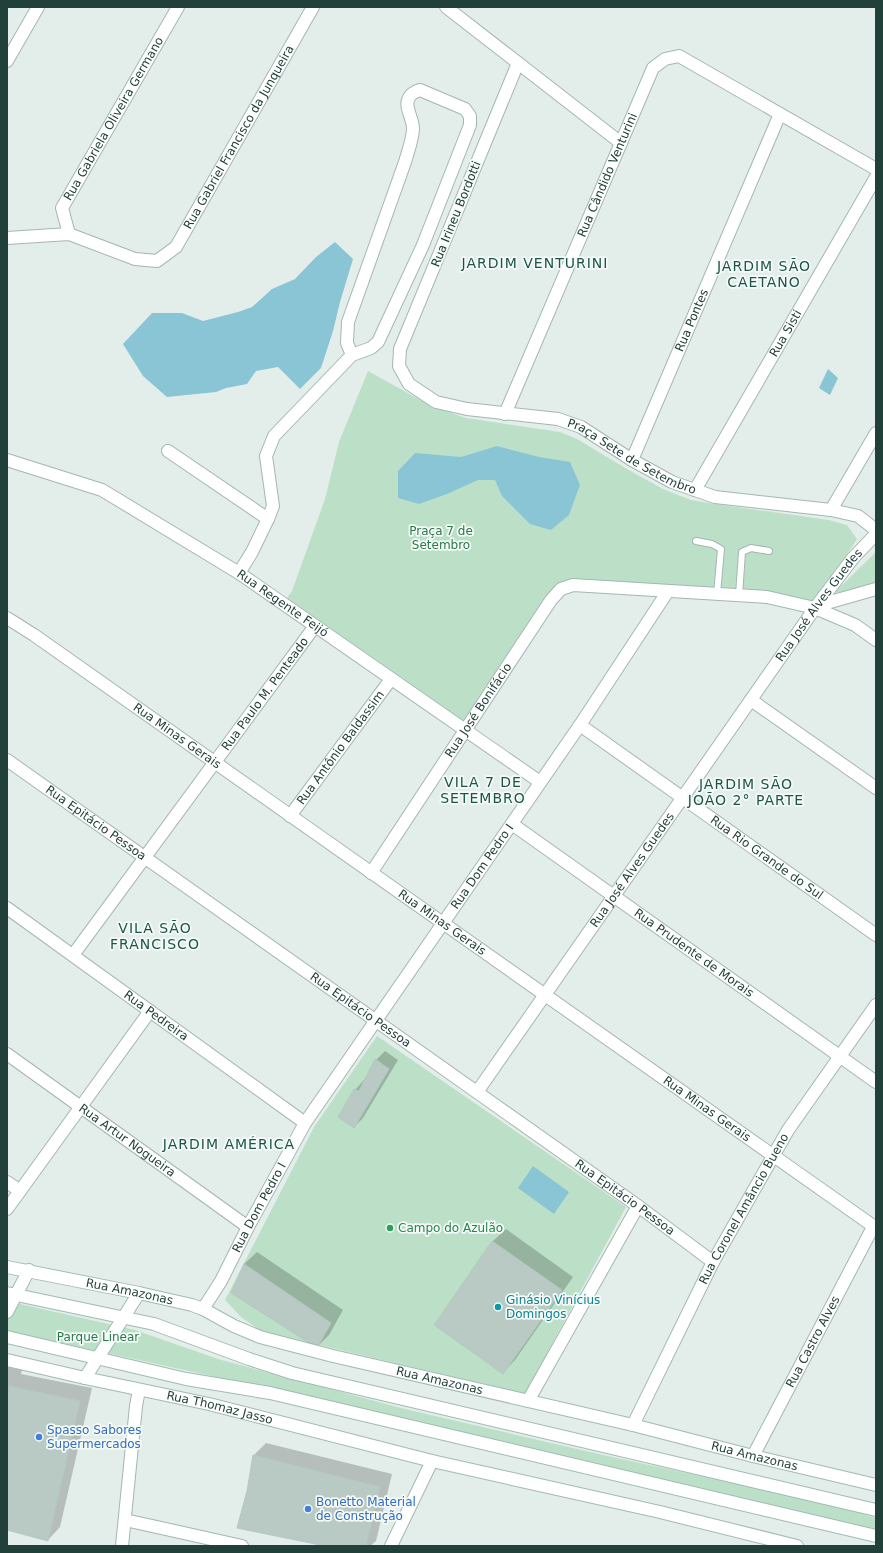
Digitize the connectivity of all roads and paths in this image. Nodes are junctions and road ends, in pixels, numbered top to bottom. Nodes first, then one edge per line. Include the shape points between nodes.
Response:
1 (38, 7) edge
2 (178, 7) edge
3 (313, 7) edge
4 (446, 7) edge
5 (7, 61) edge
6 (518, 63) junction
7 (780, 114) junction
8 (621, 143) junction
9 (876, 169) edge
10 (876, 177) edge
11 (69, 234) junction
12 (7, 238) edge
13 (352, 355) junction
14 (399, 366) joint
15 (505, 414) junction
16 (876, 433) edge
17 (168, 451) dead end
18 (7, 460) edge
19 (632, 460) junction
20 (695, 490) junction
21 (831, 510) junction
22 (268, 519) junction
23 (876, 530) edge
24 (876, 534) edge
25 (696, 540) dead end
26 (769, 551) dead end
27 (239, 573) junction
28 (876, 589) edge
29 (668, 591) junction
30 (717, 594) junction
31 (739, 595) junction
32 (816, 607) junction
33 (7, 618) edge
34 (315, 626) junction
35 (876, 640) edge
36 (391, 679) junction
37 (751, 700) junction
38 (580, 725) junction
39 (465, 730) junction
40 (7, 760) edge
41 (215, 762) junction
42 (540, 782) junction
43 (876, 788) edge
44 (682, 798) junction
45 (290, 816) junction
46 (512, 824) junction
47 (145, 858) junction
48 (371, 873) junction
49 (614, 896) junction
50 (7, 908) edge
51 (444, 923) junction
52 (876, 935) edge
53 (73, 955) junction
54 (545, 994) junction
55 (876, 1005) edge
56 (150, 1011) junction
57 (376, 1022) junction
58 (7, 1054) edge
59 (840, 1057) junction
60 (876, 1082) edge
61 (476, 1092) junction
62 (81, 1107) junction
63 (305, 1123) junction
64 (773, 1156) junction
65 (7, 1182) edge
66 (20, 1191) junction
67 (638, 1206) junction
68 (7, 1209) edge
69 (248, 1227) junction
70 (874, 1227) edge
71 (713, 1262) junction
72 (7, 1267) edge
73 (29, 1270) junction
74 (139, 1293) junction
75 (11, 1294) edge
76 (203, 1309) junction
77 (7, 1312) edge
78 (123, 1318) junction
79 (7, 1337) edge
80 (98, 1359) junction
81 (7, 1360) edge
82 (85, 1378) junction
83 (139, 1390) junction
84 (528, 1401) junction
85 (633, 1425) junction
86 (753, 1456) junction
87 (432, 1461) junction
88 (875, 1483) edge
89 (876, 1510) edge
90 (125, 1520) junction
91 (876, 1536) edge
92 (122, 1546) edge
93 (242, 1546) edge
94 (391, 1546) edge
95 (797, 1546) edge

1 - 5 street
2 - 11 street, Rua Gabriela Oliveira Germano via 62,208
3 - 11 street, Rua Gabriel Francisco da Junqueira via 176,247 157,260 135,259
4 - 6 street
6 - 8 street
6 - 14 street, Rua Irineu Bordotti via 400,349
7 - 8 street, Rua Cândido Venturini via 679,56 665,59 653,68
7 - 9 street
7 - 19 street, Rua Pontes
8 - 15 street, Rua Cândido Venturini
10 - 20 street, Rua Sisti
11 - 12 street
13 - 13 street via 371,348 378,342 423,245 470,125 470,116 466,109 420,90 415,91 408,99 413,126 405,162 348,322 348,342
13 - 22 street via 274,436 266,456 273,506
14 - 15 street, Praça Sete de Setembro via 410,384 436,402 467,410
15 - 19 street, Praça Sete de Setembro via 558,419 577,426
16 - 21 street
17 - 22 street
18 - 27 street, Rua Regente Feijó via 102,490
19 - 20 street, Praça Sete de Setembro via 672,482
20 - 21 street, Praça Sete de Setembro via 715,497
21 - 23 street, Praça Sete de Setembro via 858,516
22 - 27 street
24 - 32 street, Rua José Alves Guedes via 853,558
25 - 30 lane via 721,549
26 - 31 lane via 751,548 742,552
27 - 34 street, Rua Regente Feijó
28 - 32 street
29 - 30 street
29 - 38 street, Rua Dom Pedro I
29 - 39 street, Rua José Bonifácio via 573,585 561,589 551,600
30 - 31 street
31 - 32 street via 767,597
32 - 35 street via 855,625
32 - 37 street, Rua José Alves Guedes
33 - 41 street, Rua Minas Gerais
34 - 36 street, Rua Regente Feijó
34 - 41 street, Rua Paulo M. Penteado
36 - 39 street, Rua Regente Feijó
36 - 45 street, Rua Antônio Baldassim
37 - 43 street
37 - 44 street, Rua José Alves Guedes
38 - 42 street, Rua Dom Pedro I
38 - 44 street, Rua Rio Grande do Sul
39 - 42 street, Rua Regente Feijó
39 - 48 street, Rua José Bonifácio
40 - 47 street, Rua Epitácio Pessoa
41 - 45 street, Rua Minas Gerais
41 - 47 street, Rua Paulo M. Penteado
42 - 46 street, Rua Dom Pedro I
44 - 49 street, Rua José Alves Guedes
44 - 52 street, Rua Rio Grande do Sul
45 - 48 street, Rua Minas Gerais
46 - 49 street, Rua Prudente de Morais
46 - 51 street, Rua Dom Pedro I
47 - 53 street, Rua Paulo M. Penteado
47 - 57 street, Rua Epitácio Pessoa
48 - 51 street, Rua Minas Gerais
49 - 54 street, Rua José Alves Guedes
49 - 59 street, Rua Prudente de Morais
50 - 53 street, Rua Pedreira
51 - 54 street, Rua Minas Gerais
51 - 57 street, Rua Dom Pedro I
53 - 56 street, Rua Pedreira
54 - 61 street, Rua José Alves Guedes
54 - 64 street, Rua Minas Gerais
55 - 59 street, Rua Coronel Amâncio Bueno
56 - 62 street
56 - 63 street, Rua Pedreira
57 - 61 street, Rua Epitácio Pessoa
57 - 63 street, Rua Dom Pedro I
58 - 62 street, Rua Artur Nogueira
59 - 60 street, Rua Prudente de Morais
59 - 64 street, Rua Coronel Amâncio Bueno via 788,1130
61 - 67 street, Rua Epitácio Pessoa
62 - 66 street
62 - 69 street, Rua Artur Nogueira
63 - 69 street, Rua Dom Pedro I
64 - 70 street, Rua Minas Gerais
64 - 71 street, Rua Coronel Amâncio Bueno
65 - 66 street
66 - 68 street
67 - 71 street, Rua Epitácio Pessoa
67 - 84 street
69 - 76 street, Rua Dom Pedro I via 221,1281
70 - 86 street, Rua Castro Alves
71 - 85 street, Rua Coronel Amâncio Bueno
72 - 73 street, Rua Amazonas
73 - 74 street, Rua Amazonas
73 - 75 street
74 - 76 street, Rua Amazonas
74 - 78 street
75 - 77 street
75 - 78 street
76 - 84 street, Rua Amazonas via 260,1337
78 - 80 street
78 - 89 street via 154,1324 292,1374
79 - 80 street
80 - 82 street
80 - 91 street via 186,1379 270,1393
81 - 82 street, Rua Thomaz Jasso
82 - 83 street, Rua Thomaz Jasso
83 - 87 street, Rua Thomaz Jasso via 209,1404
83 - 90 street
84 - 85 street, Rua Amazonas
85 - 86 street, Rua Amazonas
86 - 88 street, Rua Amazonas
87 - 94 street
87 - 95 street, Rua Thomaz Jasso via 660,1512
90 - 92 street
90 - 93 street

